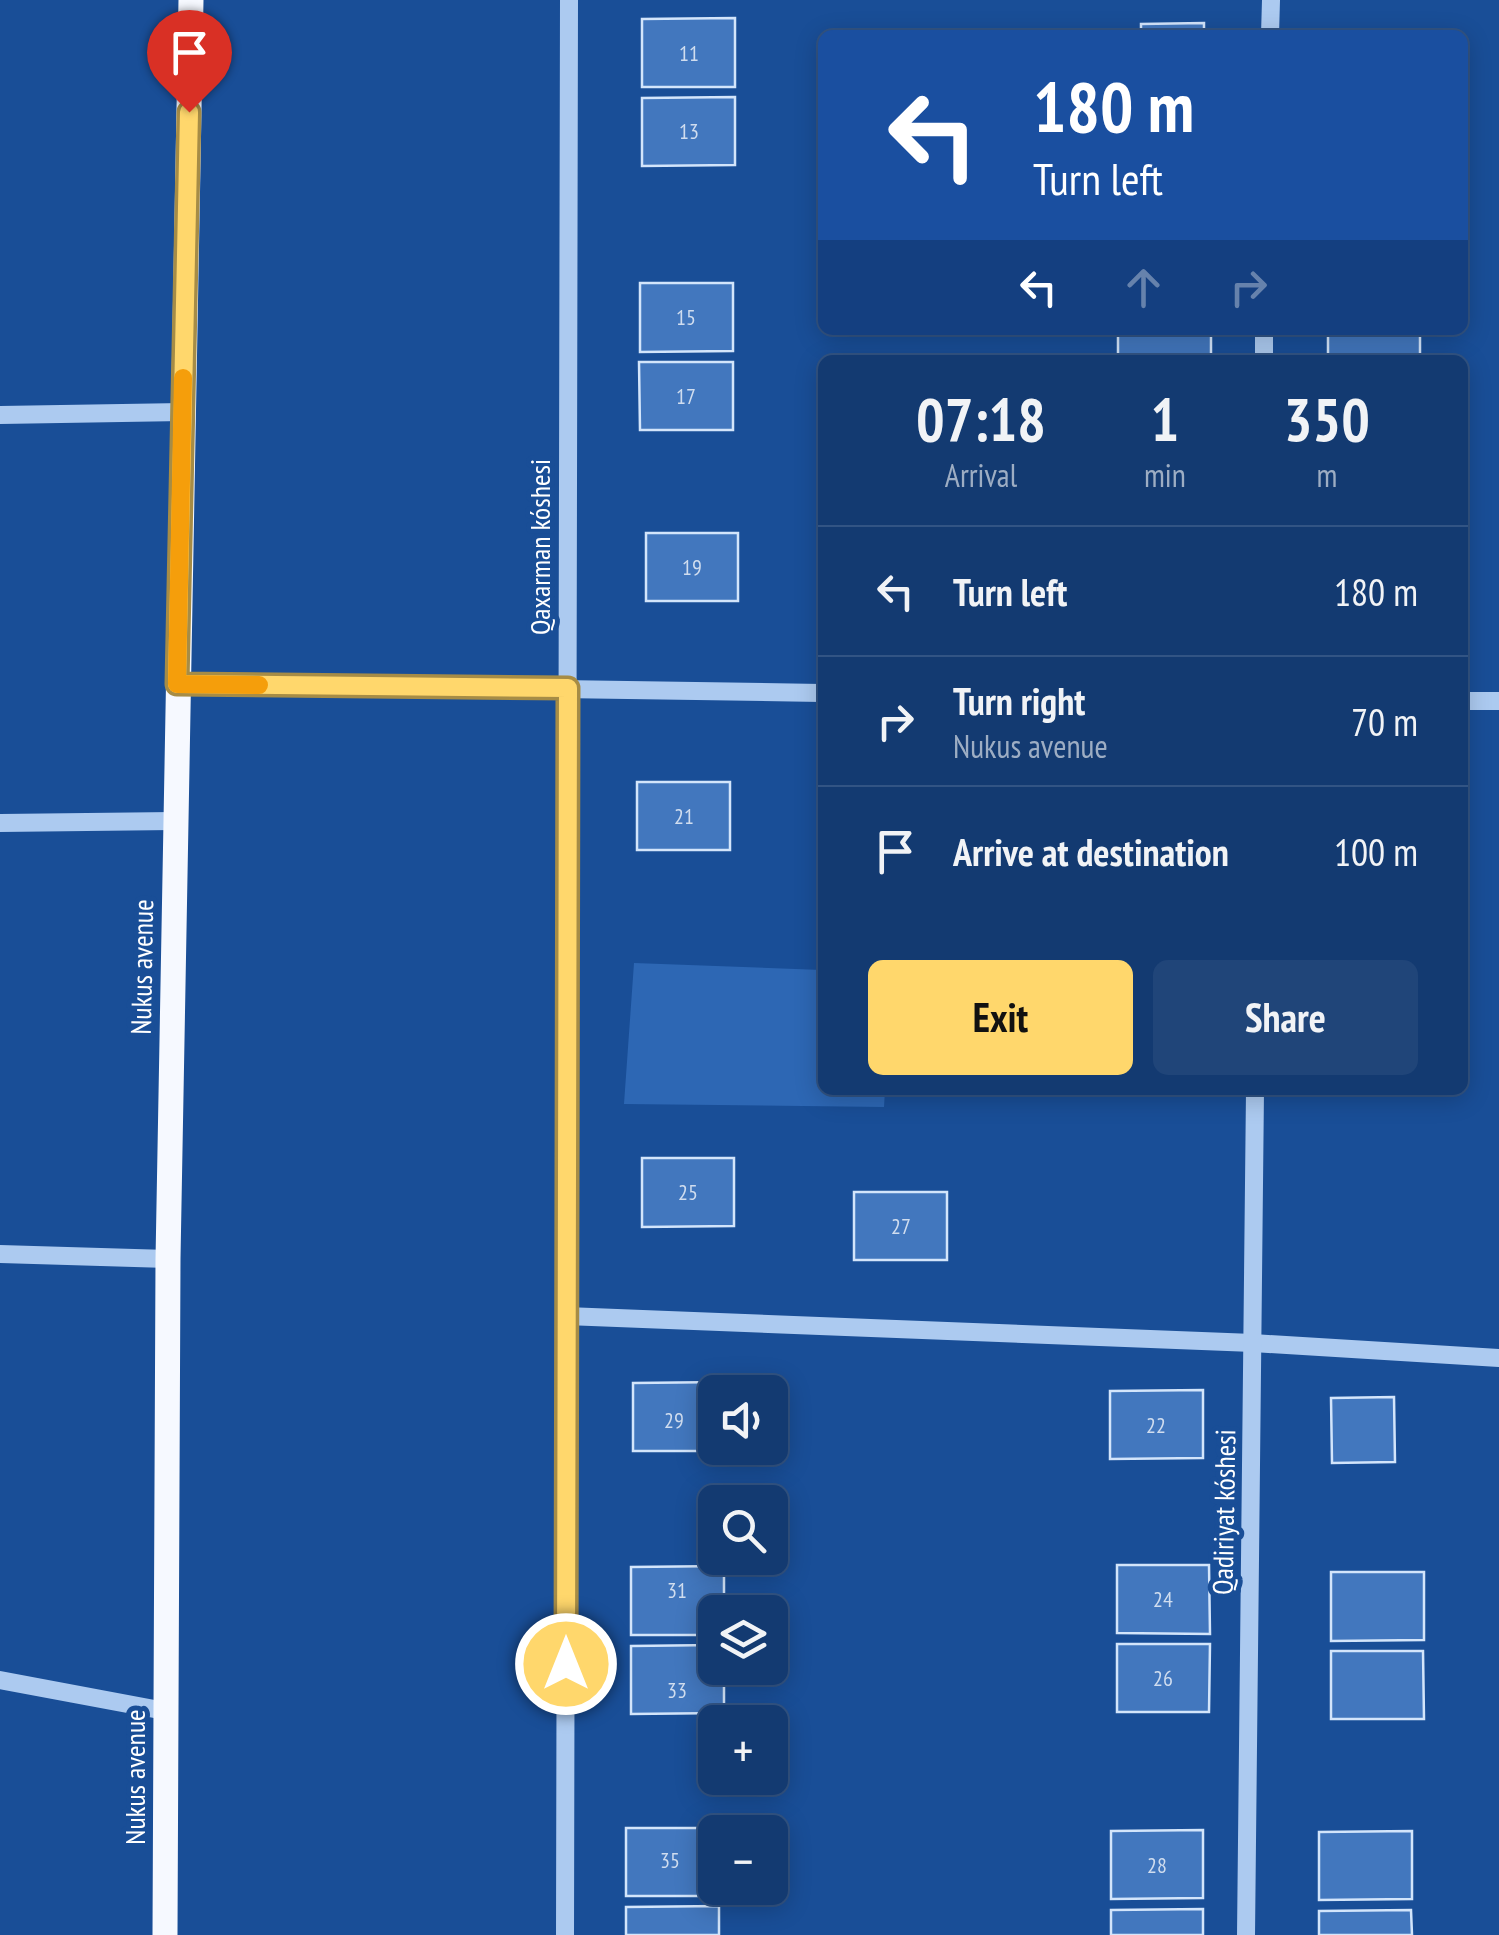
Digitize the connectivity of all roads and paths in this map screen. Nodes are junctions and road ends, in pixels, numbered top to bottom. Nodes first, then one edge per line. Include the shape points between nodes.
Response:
1 (191, 0) edge
2 (569, 0) edge
3 (1271, 0) edge
4 (1270, 30) edge
5 (182, 412) junction
6 (0, 415) edge
7 (177, 684) junction
8 (568, 688) junction
9 (818, 693) edge
10 (1468, 701) edge
11 (1499, 701) edge
12 (174, 821) junction
13 (0, 823) edge
14 (1255, 1095) edge
15 (0, 1254) edge
16 (168, 1259) junction
17 (566, 1316) junction
18 (1254, 1343) junction
19 (1499, 1358) edge
20 (0, 1680) edge
21 (164, 1711) junction
22 (164, 1935) edge
23 (565, 1935) edge
24 (1246, 1935) edge

1 - 5 main road, Nukus avenue
2 - 8 street, Qaxarman kóshesi
3 - 4 street
5 - 6 street
5 - 7 main road, Nukus avenue
7 - 8 street
7 - 12 main road, Nukus avenue
8 - 9 street
8 - 17 street, Qaxarman kóshesi
10 - 11 street
12 - 13 street
12 - 16 main road, Nukus avenue
14 - 18 street, Qadiriyat kóshesi
15 - 16 street
16 - 21 main road, Nukus avenue
17 - 18 street
17 - 23 street, Qaxarman kóshesi
18 - 19 street
18 - 24 street, Qadiriyat kóshesi
20 - 21 street
21 - 22 main road, Nukus avenue

